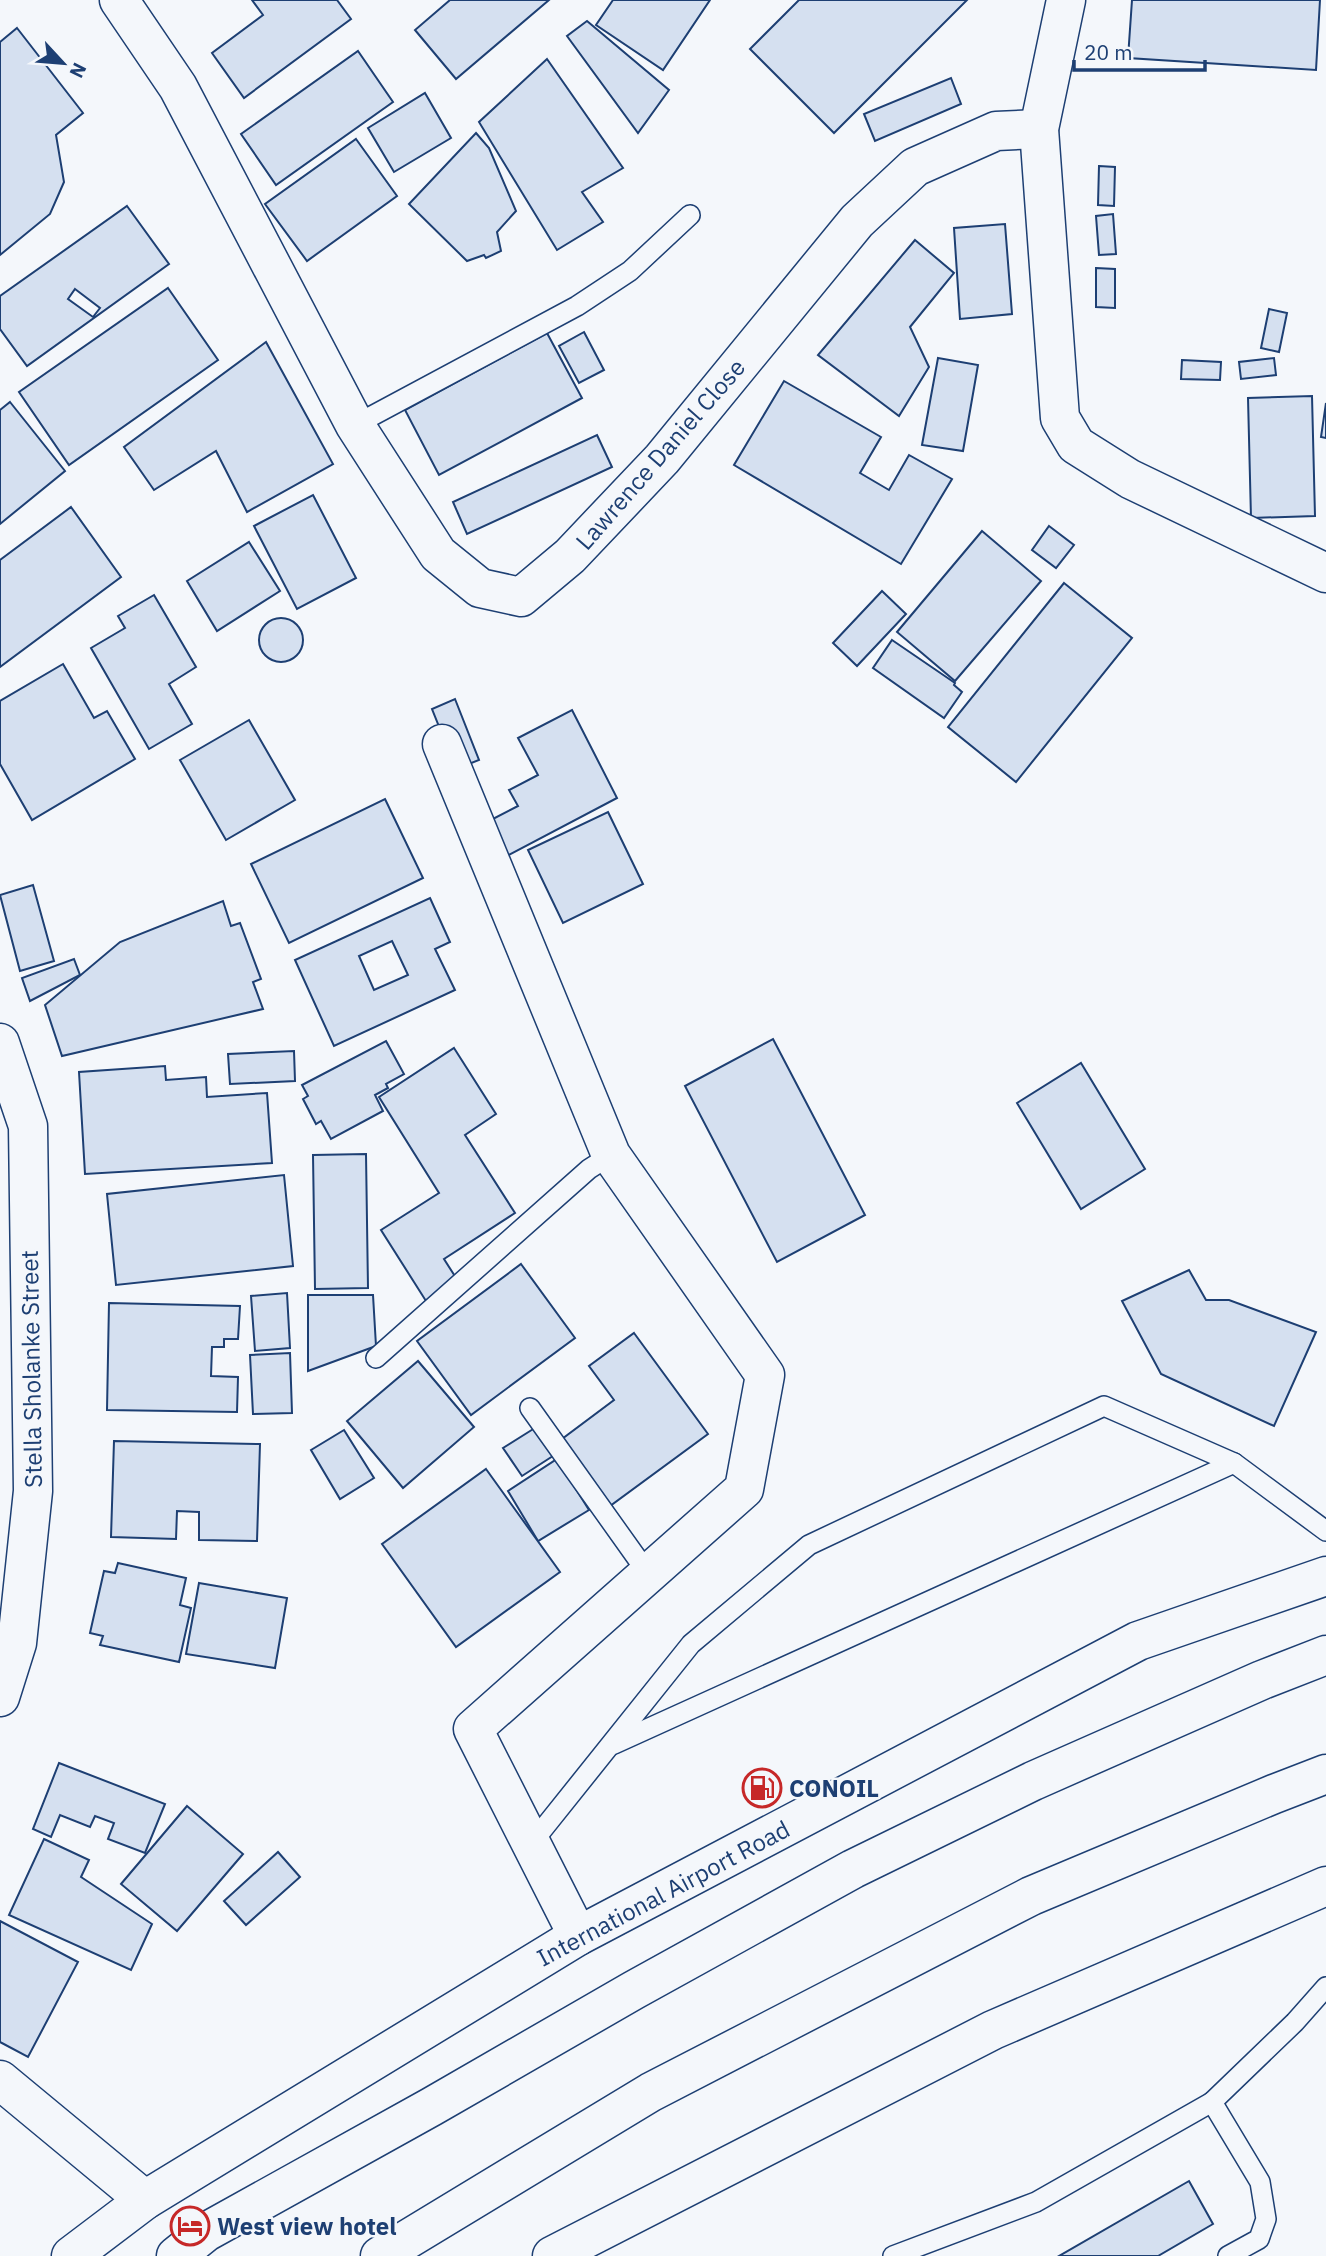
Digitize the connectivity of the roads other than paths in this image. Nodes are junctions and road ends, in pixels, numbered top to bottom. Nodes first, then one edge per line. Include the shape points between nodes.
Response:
1 (119, 0) edge
2 (1066, 0) edge
3 (1039, 129) junction
4 (690, 215) dead end
5 (355, 425) junction
6 (1326, 573) edge
7 (442, 744) dead end
8 (0, 1043) edge
9 (611, 1155) junction
10 (376, 1358) dead end
11 (530, 1408) dead end
12 (1234, 1463) junction
13 (1326, 1531) edge
14 (649, 1575) junction
15 (1326, 1576) edge
16 (1326, 1655) edge
17 (0, 1697) edge
18 (610, 1746) junction
19 (1326, 1774) edge
20 (531, 1844) junction
21 (1326, 1886) edge
22 (579, 1936) junction
23 (1326, 1987) edge
24 (0, 2080) edge
25 (1212, 2102) junction
26 (145, 2200) junction
27 (556, 2255) edge
28 (900, 2255) edge
29 (71, 2256) edge
30 (177, 2256) edge
31 (380, 2256) edge
32 (1228, 2256) edge

1 - 5 main road, Lawrence Daniel Close via 178,87
2 - 3 main road
3 - 5 main road, Lawrence Daniel Close via 996,131 915,167 857,221 662,459 570,556 521,597 480,588 438,554
3 - 6 main road via 1060,418 1076,445 1130,479
4 - 5 lane via 630,271 577,306
7 - 9 main road
8 - 17 main road, Stella Sholanke Street via 28,1126 33,1491 17,1643
9 - 10 lane via 589,1169
9 - 14 main road via 765,1375 744,1489
11 - 14 lane
12 - 13 lane
12 - 18 lane
12 - 18 lane via 1104,1406 808,1545 691,1644
14 - 20 main road via 473,1729
15 - 22 main road, International Airport Road via 1138,1641
16 - 30 main road via 1033,1781 853,1870 206,2232
18 - 20 lane
19 - 31 main road via 1031,1896 651,2092
20 - 22 main road
21 - 27 main road via 993,2030
22 - 26 main road, International Airport Road
23 - 25 lane
24 - 26 main road
25 - 28 lane via 1036,2203
25 - 32 lane via 1260,2182 1266,2219 1259,2239
26 - 29 main road, International Airport Road

